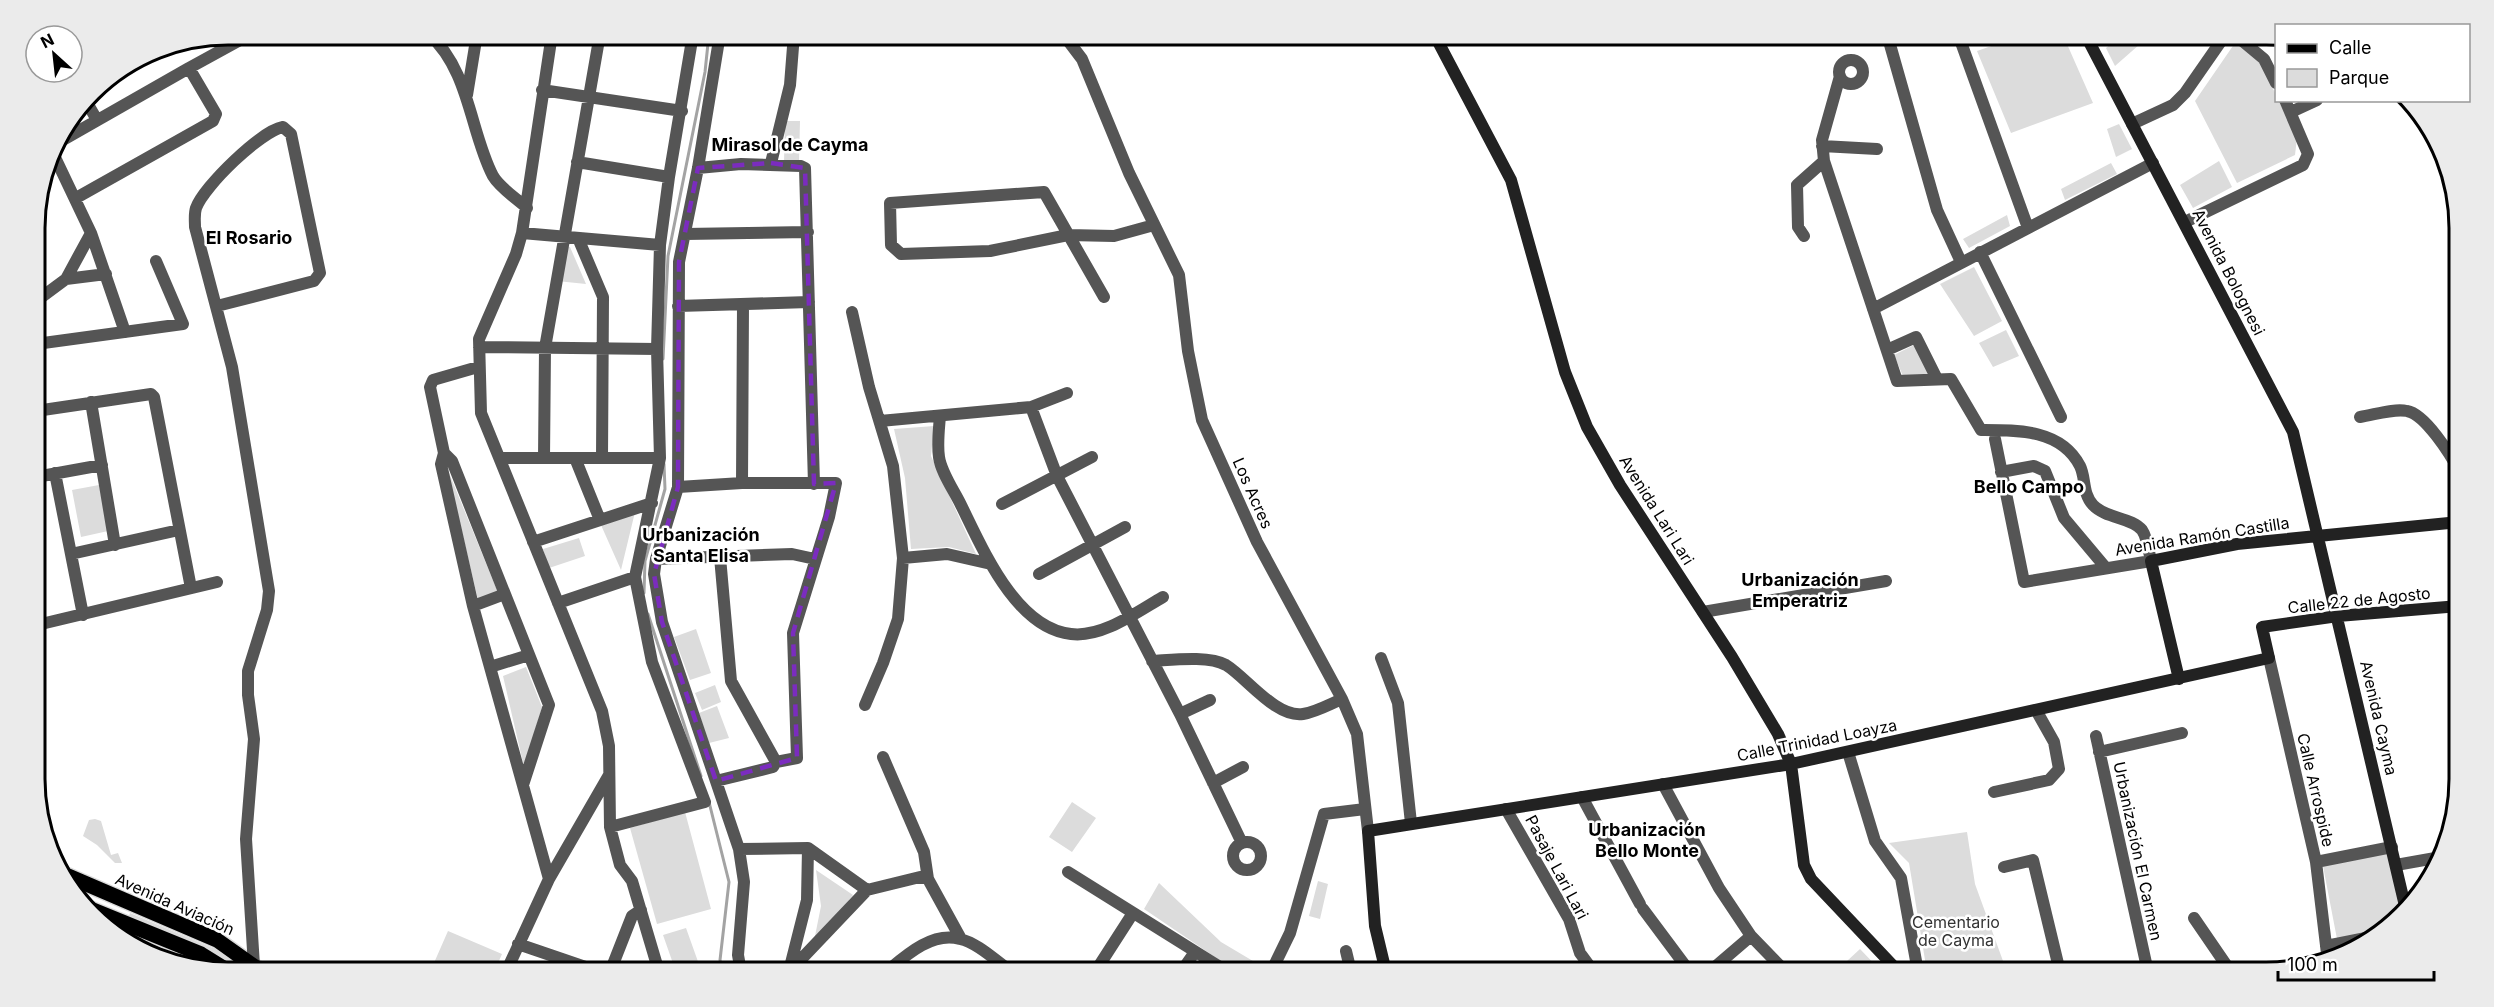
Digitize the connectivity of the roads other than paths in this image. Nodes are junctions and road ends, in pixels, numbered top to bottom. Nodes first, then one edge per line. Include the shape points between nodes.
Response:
1 (231, 45) edge
2 (439, 45) edge
3 (475, 45) edge
4 (550, 45) edge
5 (598, 45) edge
6 (692, 45) edge
7 (718, 45) edge
8 (793, 45) edge
9 (1071, 45) edge
10 (1440, 45) edge
11 (1890, 45) edge
12 (1962, 45) edge
13 (2091, 45) edge
14 (2218, 45) edge
15 (2247, 45) edge
16 (189, 68) junction
17 (1840, 76) dead end
18 (2275, 79) edge
19 (542, 90) junction
20 (466, 95) junction
21 (589, 97) junction
22 (2307, 102) edge
23 (2288, 106) edge
24 (90, 108) edge
25 (682, 111) junction
26 (97, 120) junction
27 (2132, 124) junction
28 (71, 135) edge
29 (1822, 146) junction
30 (1877, 149) dead end
31 (1824, 161) junction
32 (58, 162) edge
33 (577, 162) junction
34 (2153, 163) junction
35 (771, 164) junction
36 (698, 168) junction
37 (669, 177) junction
38 (76, 198) junction
39 (526, 208) junction
40 (2185, 222) junction
41 (1154, 225) junction
42 (2028, 228) junction
43 (91, 232) junction
44 (808, 232) junction
45 (522, 233) junction
46 (686, 234) junction
47 (1068, 235) junction
48 (1804, 236) dead end
49 (572, 237) junction
50 (660, 245) junction
51 (1980, 252) junction
52 (156, 261) dead end
53 (1961, 262) junction
54 (106, 274) junction
55 (66, 279) junction
56 (45, 295) edge
57 (1104, 297) dead end
58 (809, 303) junction
59 (743, 305) junction
60 (217, 306) junction
61 (678, 306) junction
62 (1873, 309) junction
63 (852, 312) dead end
64 (125, 332) junction
65 (45, 343) edge
66 (478, 347) junction
67 (545, 348) junction
68 (601, 350) junction
69 (657, 350) junction
70 (1887, 350) junction
71 (478, 367) junction
72 (1937, 380) junction
73 (1066, 393) dead end
74 (91, 402) junction
75 (1031, 406) junction
76 (45, 410) edge
77 (940, 416) junction
78 (2061, 417) dead end
79 (2360, 417) dead end
80 (880, 421) junction
81 (1995, 439) dead end
82 (444, 453) junction
83 (2449, 454) edge
84 (500, 458) junction
85 (544, 458) junction
86 (575, 458) junction
87 (602, 458) junction
88 (660, 458) junction
89 (1092, 458) dead end
90 (102, 465) junction
91 (2001, 472) junction
92 (55, 473) junction
93 (45, 475) edge
94 (1057, 476) junction
95 (742, 483) junction
96 (814, 484) junction
97 (678, 487) junction
98 (652, 503) junction
99 (1002, 504) dead end
100 (600, 520) junction
101 (2449, 523) edge
102 (1125, 527) dead end
103 (179, 530) junction
104 (2319, 535) junction
105 (534, 542) junction
106 (115, 545) junction
107 (1092, 545) junction
108 (71, 554) junction
109 (720, 557) junction
110 (903, 558) junction
111 (656, 559) junction
112 (815, 560) junction
113 (2151, 561) junction
114 (990, 564) junction
115 (2106, 568) junction
116 (1039, 574) dead end
117 (635, 576) junction
118 (1886, 581) dead end
119 (217, 582) dead end
120 (191, 588) junction
121 (505, 594) junction
122 (1163, 597) dead end
123 (558, 603) junction
124 (473, 606) junction
125 (2449, 607) edge
126 (1703, 612) junction
127 (83, 615) junction
128 (2338, 615) junction
129 (1129, 617) junction
130 (45, 623) edge
131 (2262, 627) joint
132 (529, 655) junction
133 (1381, 658) dead end
134 (2269, 658) junction
135 (1152, 661) junction
136 (490, 667) junction
137 (2179, 679) junction
138 (1342, 699) junction
139 (1210, 700) dead end
140 (865, 705) dead end
141 (2036, 710) junction
142 (1180, 714) junction
143 (2182, 733) dead end
144 (2096, 736) dead end
145 (1848, 752) junction
146 (2099, 752) junction
147 (883, 757) dead end
148 (776, 762) junction
149 (1791, 764) junction
150 (1243, 767) dead end
151 (609, 774) junction
152 (716, 782) junction
153 (1213, 783) junction
154 (1663, 784) junction
155 (523, 785) junction
156 (1994, 792) dead end
157 (1582, 797) junction
158 (1365, 808) junction
159 (1506, 809) junction
160 (1412, 823) junction
161 (610, 827) junction
162 (1368, 831) junction
163 (1242, 843) dead end
164 (2392, 847) junction
165 (808, 848) junction
166 (739, 849) junction
167 (2431, 858) edge
168 (2316, 862) junction
169 (2396, 865) junction
170 (2004, 867) dead end
171 (1068, 872) dead end
172 (76, 879) edge
173 (549, 879) junction
174 (928, 879) junction
175 (867, 890) junction
176 (113, 896) junction
177 (2404, 899) edge
178 (641, 910) junction
179 (102, 911) edge
180 (1133, 913) junction
181 (2194, 918) dead end
182 (112, 920) edge
183 (1751, 936) junction
184 (961, 939) junction
185 (2350, 941) edge
186 (518, 944) junction
187 (2326, 946) junction
188 (1346, 951) dead end
189 (2327, 951) edge
190 (1195, 952) junction
191 (212, 961) edge
192 (248, 962) edge
193 (257, 962) edge
194 (510, 962) edge
195 (571, 962) edge
196 (614, 962) edge
197 (656, 962) edge
198 (739, 962) edge
199 (792, 962) edge
200 (799, 962) edge
201 (898, 962) edge
202 (997, 962) edge
203 (1101, 962) edge
204 (1188, 962) edge
205 (1212, 962) edge
206 (1276, 962) edge
207 (1349, 962) edge
208 (1384, 962) edge
209 (1587, 962) edge
210 (1683, 962) edge
211 (1721, 962) edge
212 (1776, 962) edge
213 (1890, 962) edge
214 (1916, 962) edge
215 (2058, 962) edge
216 (2146, 962) edge
217 (2224, 962) edge

1 - 16 street
2 - 20 street
3 - 20 street
4 - 19 street
5 - 21 street
6 - 25 street
7 - 36 street
8 - 35 street via 790,85
9 - 41 street, Los Acres via 1082,59
10 - 126 street, Avenida Lari Lari via 1511,180 1565,372 1587,427
11 - 53 street via 1936,210
12 - 42 street
13 - 27 street, Avenida Bolognesi
14 - 27 street via 2173,105
15 - 18 street via 2264,59
16 - 26 street
16 - 38 street via 216,114 215,119
17 - 29 street
19 - 21 street
19 - 39 street
20 - 39 street via 493,176
21 - 25 street
21 - 33 street
22 - 23 street
23 - 40 street via 2308,154 2303,165
24 - 26 street
25 - 37 street
26 - 28 street
27 - 34 street, Avenida Bolognesi
29 - 30 street
29 - 31 street
31 - 48 street via 1797,185 1798,226
31 - 62 street
32 - 38 street
33 - 37 street
33 - 49 street
34 - 40 street, Avenida Bolognesi
34 - 42 street
35 - 36 street
35 - 44 street via 805,168
36 - 46 street
37 - 50 street
38 - 43 street
39 - 45 street
40 - 104 street, Avenida Bolognesi via 2293,432
41 - 47 street via 1114,236
41 - 138 street, Los Acres via 1179,275 1188,351 1202,420 1257,542
42 - 51 street
43 - 54 street
43 - 55 street
44 - 46 street
44 - 58 street
45 - 49 street
45 - 66 street
46 - 61 street via 679,262
47 - 47 street via 990,251 901,254 891,245 890,203 1044,192
47 - 57 street
49 - 50 street
49 - 67 street
49 - 68 street via 602,290
50 - 69 street
51 - 53 street
51 - 78 street
52 - 64 street via 184,323
53 - 62 street
54 - 55 street
54 - 64 street
55 - 56 street
58 - 59 street
58 - 96 street
59 - 61 street
59 - 95 street
60 - 60 street via 314,281 320,273 291,134 283,127 272,129 253,146 206,191 195,210 195,227
60 - 193 street via 232,367 269,591 248,671 254,739 246,839
61 - 97 street
62 - 70 street
63 - 80 street
64 - 65 street
66 - 67 street
66 - 71 street
67 - 68 street
67 - 85 street
68 - 69 street
68 - 87 street
69 - 88 street
70 - 72 street via 1897,381
70 - 72 street via 1916,337
71 - 82 street via 431,382
71 - 84 street via 481,413
72 - 113 street via 1951,379 1981,430 2012,430 2050,437 2070,451 2081,467 2085,492 2093,505 2111,518 2131,522 2142,530
73 - 75 street
74 - 76 street
74 - 90 street
74 - 103 street via 151,394 154,397
75 - 77 street
75 - 94 street
77 - 80 street
77 - 114 street via 939,458
79 - 83 street via 2407,410 2420,417
80 - 110 street via 893,466
81 - 91 street
82 - 121 street via 452,461
82 - 124 street via 441,464
84 - 85 street
84 - 105 street
85 - 86 street
86 - 87 street
86 - 100 street
87 - 88 street
88 - 98 street
89 - 94 street
90 - 92 street
90 - 106 street
91 - 115 street via 2034,466 2045,471 2064,518
91 - 115 street, Avenida Ramón Castilla via 2024,582
92 - 93 street
92 - 108 street
94 - 99 street
94 - 107 street
95 - 96 street
95 - 97 street
96 - 112 street via 836,483
97 - 111 street
98 - 100 street
98 - 117 street
100 - 105 street
101 - 104 street, Avenida Ramón Castilla
102 - 107 street
103 - 106 street
103 - 120 street
104 - 113 street, Avenida Ramón Castilla via 2237,544
104 - 128 street, Avenida Cayma
105 - 123 street
106 - 108 street
107 - 116 street
107 - 129 street
108 - 127 street
109 - 111 street
109 - 112 street via 792,554
109 - 148 street via 731,681
110 - 114 street via 947,554
110 - 140 street via 898,619
111 - 152 street via 656,592 662,622
112 - 148 street via 793,633 797,758
113 - 115 street, Avenida Ramón Castilla
113 - 137 street
114 - 129 street via 1021,605 1056,631 1072,635 1094,633
117 - 123 street
117 - 161 street via 652,662 705,802
118 - 126 street
119 - 120 street
120 - 127 street
121 - 124 street
121 - 132 street
122 - 129 street
123 - 151 street via 602,711 609,746
124 - 136 street
125 - 128 street, Calle 22 de Agosto
126 - 149 street, Avenida Lari Lari via 1778,734
127 - 130 street
128 - 131 street, Calle 22 de Agosto
128 - 164 street, Avenida Cayma
129 - 135 street
131 - 134 street, Calle Arrospide
132 - 136 street
132 - 155 street via 549,705
133 - 160 street via 1398,703
134 - 137 street, Calle Trinidad Loayza
134 - 168 street, Calle Arrospide
135 - 138 street via 1225,664 1269,701 1293,714 1304,714
135 - 142 street
136 - 155 street
137 - 141 street, Calle Trinidad Loayza
138 - 158 street, Los Acres via 1357,734
139 - 142 street
141 - 145 street, Calle Trinidad Loayza
141 - 156 street via 2054,742 2059,769 2049,780
142 - 153 street
143 - 146 street
144 - 146 street, Urbanización El Carmen
145 - 149 street, Calle Trinidad Loayza
145 - 214 street via 1875,841 1902,878
146 - 216 street, Urbanización El Carmen
147 - 174 street via 924,852
148 - 152 street via 773,767
149 - 154 street, Calle Trinidad Loayza
149 - 213 street, Avenida Lari Lari via 1804,865 1811,879
150 - 153 street
151 - 161 street
151 - 173 street
152 - 166 street
153 - 163 street
154 - 157 street, Calle Trinidad Loayza
154 - 183 street via 1719,888
155 - 173 street
157 - 159 street, Calle Trinidad Loayza
157 - 210 street via 1642,906
158 - 162 street, Los Acres
158 - 206 street via 1324,814 1290,933
159 - 160 street, Calle Trinidad Loayza
159 - 209 street, Pasaje Lari Lari via 1569,919
160 - 162 street, Calle Trinidad Loayza
161 - 178 street via 620,865 632,881
162 - 208 street, Los Acres via 1375,926
164 - 168 street
164 - 169 street, Avenida Cayma
165 - 166 street
165 - 175 street
165 - 199 street via 807,900
166 - 198 street via 744,882
167 - 169 street
168 - 187 street, Calle Arrospide
169 - 177 street, Avenida Cayma
170 - 215 street via 2033,860
171 - 180 street
172 - 176 main road, Avenida Aviación
173 - 186 street
174 - 175 street via 920,877
174 - 184 street
175 - 200 street
176 - 179 street
176 - 192 main road, Avenida Aviación via 217,940
178 - 196 street via 632,916
178 - 197 street
180 - 190 street
180 - 203 street
181 - 217 street
182 - 191 main road
183 - 211 street
183 - 212 street
184 - 201 street via 947,938 914,948
184 - 202 street
185 - 187 street
186 - 194 street
186 - 195 street
187 - 189 street, Calle Arrospide
188 - 207 street
190 - 204 street
190 - 205 street

